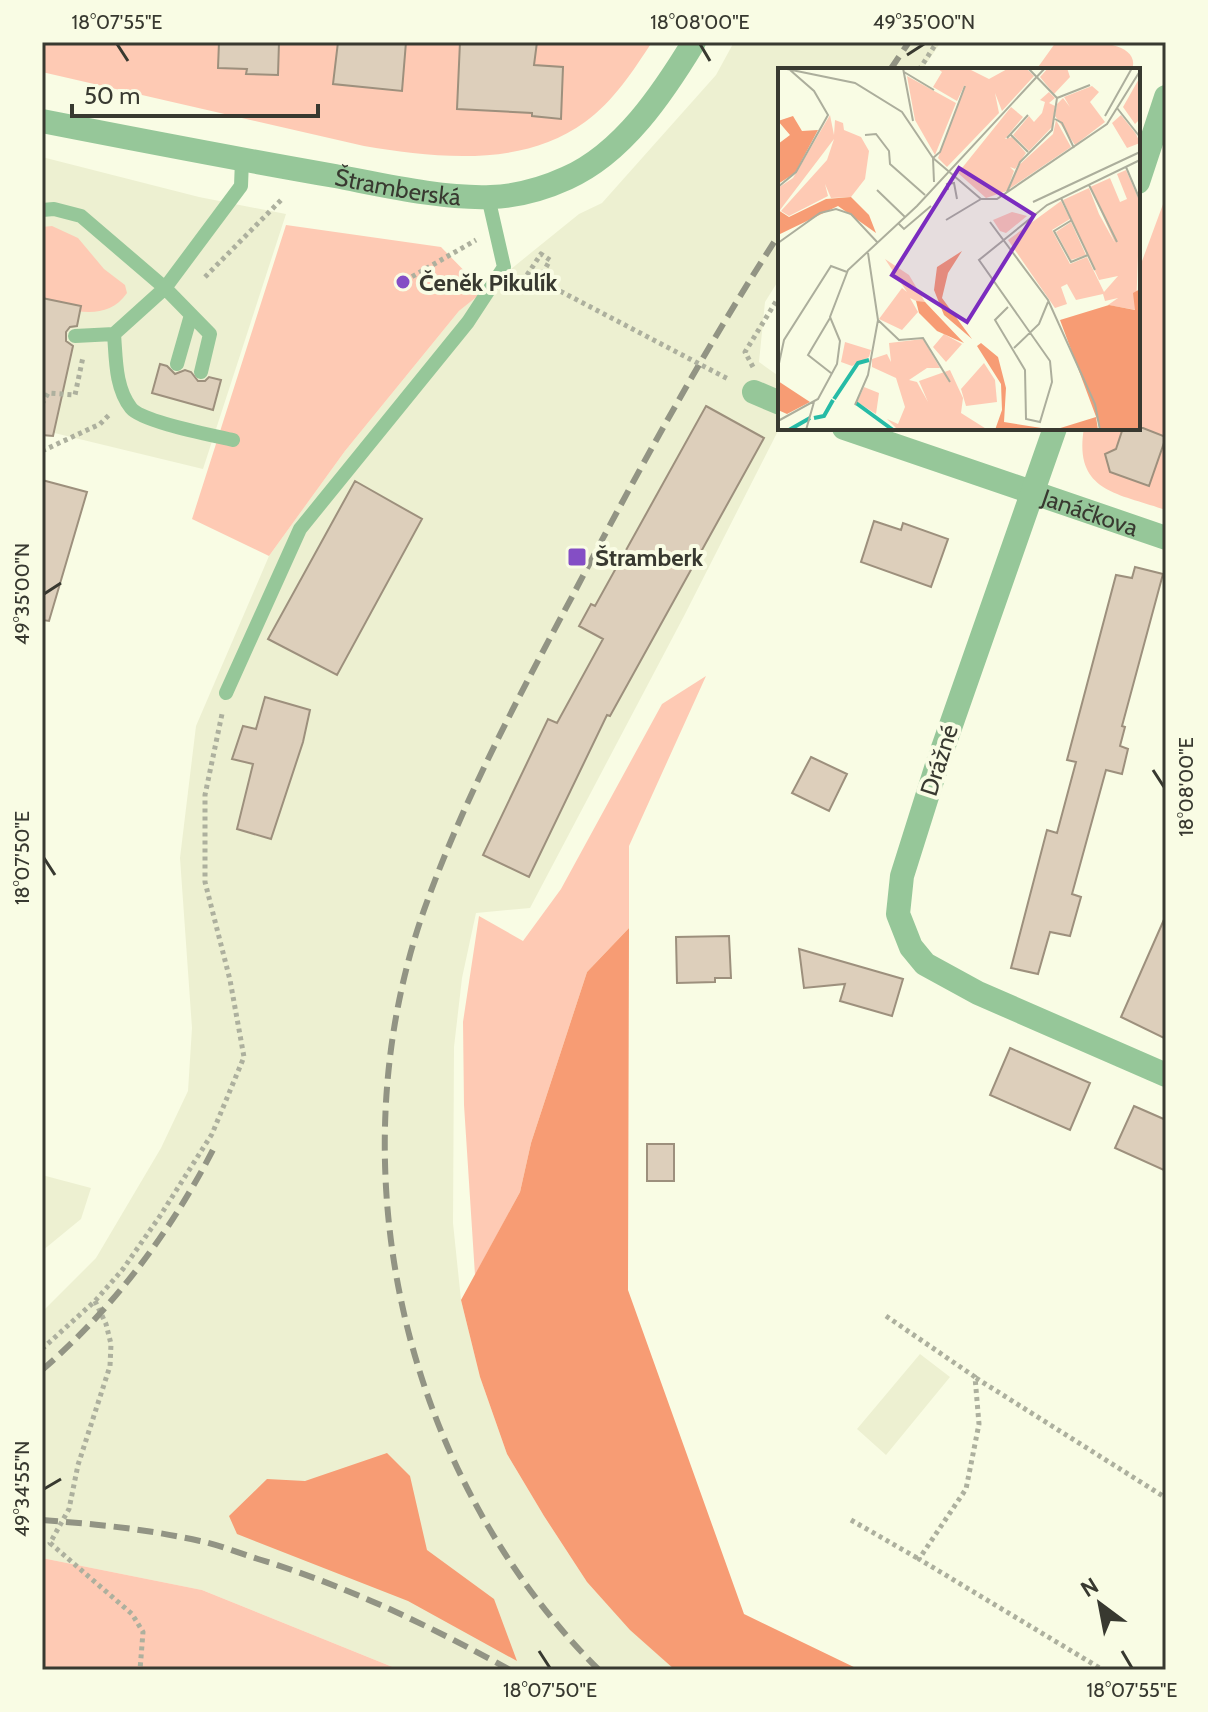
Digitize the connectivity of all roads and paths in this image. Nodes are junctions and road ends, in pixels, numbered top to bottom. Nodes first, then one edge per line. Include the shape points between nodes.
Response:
1 (694, 42) edge
2 (937, 42) edge
3 (920, 68) edge
4 (1166, 97) edge
5 (42, 121) edge
6 (242, 160) junction
7 (1140, 176) edge
8 (488, 197) junction
9 (42, 210) edge
10 (494, 229) junction
11 (527, 276) dead end
12 (408, 279) dead end
13 (165, 288) junction
14 (778, 298) edge
15 (191, 315) junction
16 (114, 334) junction
17 (81, 336) joint
18 (177, 364) dead end
19 (201, 372) dead end
20 (730, 380) dead end
21 (765, 397) edge
22 (125, 398) junction
23 (42, 404) edge
24 (850, 430) edge
25 (1054, 430) edge
26 (233, 440) dead end
27 (42, 451) edge
28 (1031, 491) junction
29 (1166, 538) edge
30 (226, 693) joint
31 (1166, 1075) edge
32 (95, 1301) junction
33 (886, 1316) dead end
34 (42, 1349) edge
35 (975, 1377) junction
36 (1166, 1498) edge
37 (851, 1520) dead end
38 (919, 1559) junction
39 (140, 1670) edge
40 (1103, 1670) edge

1 - 8 street, Štramberská via 645,114 595,161 539,189
2 - 3 path
4 - 7 street
5 - 6 street, Štramberská
6 - 8 street, Štramberská
6 - 13 lane via 241,186
8 - 10 lane
9 - 13 lane via 81,216
10 - 12 path
10 - 30 lane via 504,267 468,322 300,529
11 - 20 path, bridge via 541,254 550,260 539,280
13 - 15 lane
13 - 16 lane
14 - 21 path via 745,352
15 - 18 lane
15 - 19 lane via 210,334
16 - 17 lane
16 - 22 lane
17 - 23 path via 75,395 48,393
22 - 26 lane via 138,415
22 - 27 path via 100,424
24 - 28 street
25 - 28 street, Janáčkova
28 - 29 street, Janáčkova
28 - 31 street, Drážné via 902,876 898,914 911,947 925,964 978,993
30 - 32 path via 205,795 205,882 244,1057 194,1166
32 - 34 path
32 - 39 path via 109,1334 110,1366 69,1509 50,1543 132,1614 143,1632
33 - 35 path
35 - 36 path
35 - 38 path via 979,1424 966,1489
37 - 38 path
38 - 40 path

